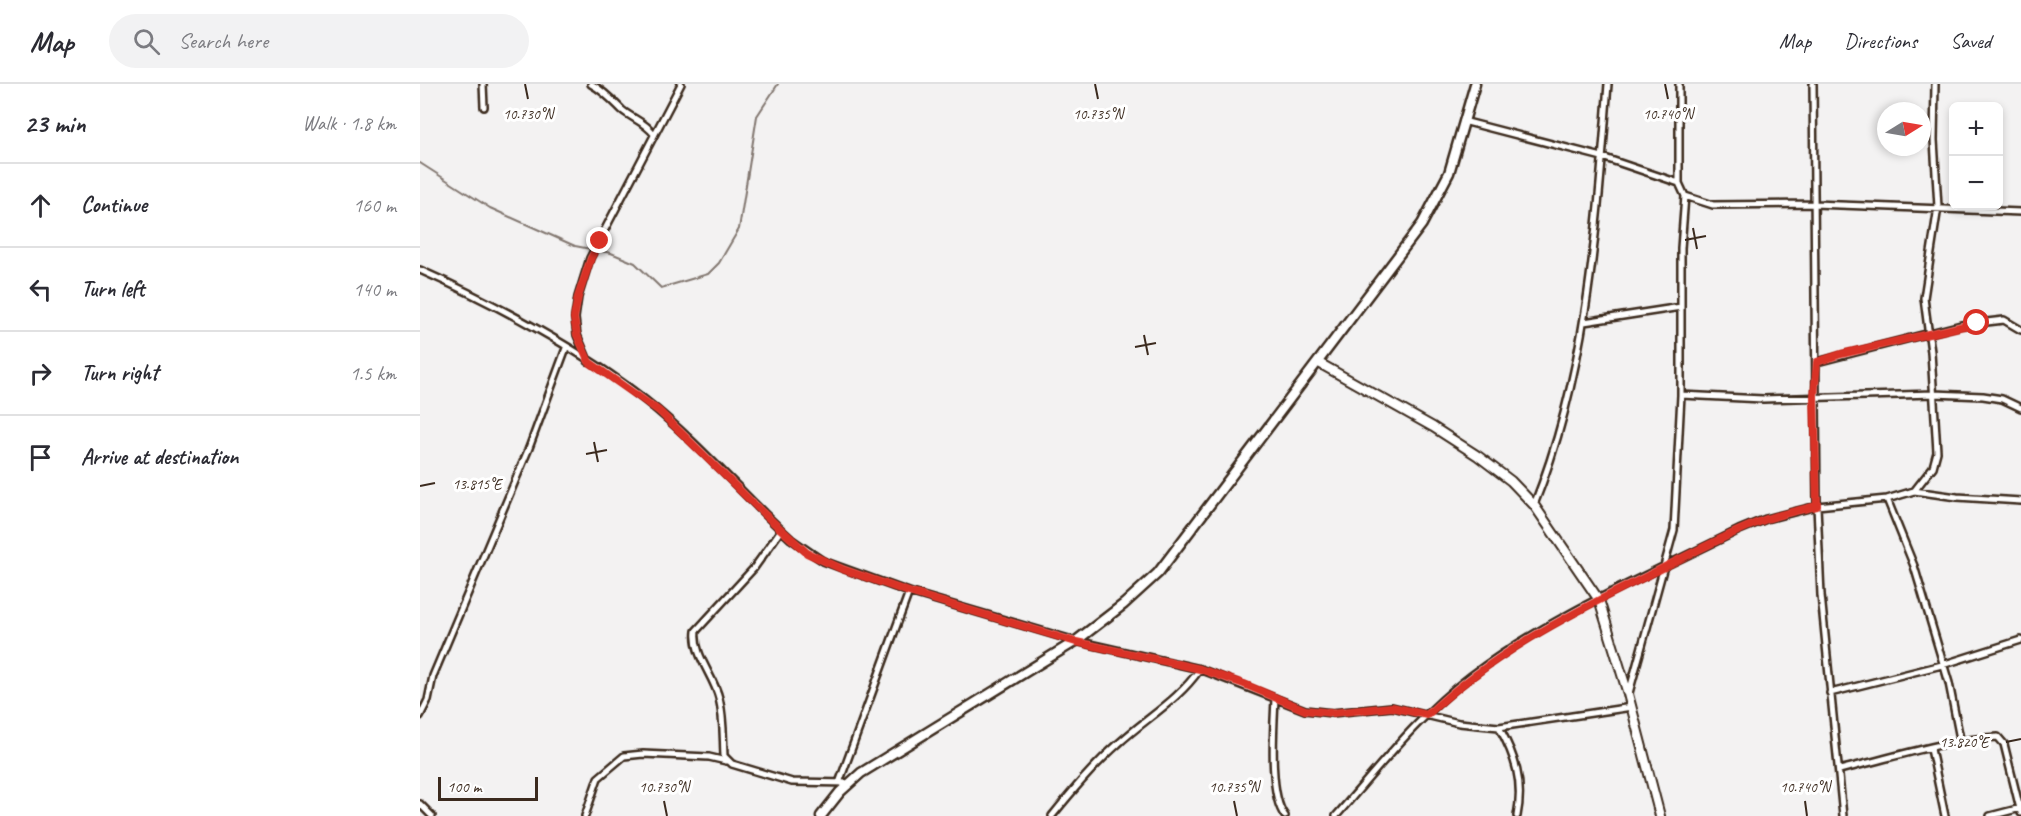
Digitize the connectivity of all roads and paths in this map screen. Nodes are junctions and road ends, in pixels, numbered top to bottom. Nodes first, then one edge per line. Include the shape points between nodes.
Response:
1 (483, 84) edge
2 (591, 84) edge
3 (681, 84) edge
4 (1475, 84) edge
5 (1608, 84) edge
6 (1679, 84) edge
7 (1813, 84) edge
8 (1935, 84) edge
9 (484, 107) dead end
10 (1463, 121) junction
11 (654, 134) junction
12 (1602, 157) junction
13 (1679, 183) junction
14 (1685, 196) junction
15 (1814, 204) junction
16 (1938, 207) junction
17 (2021, 212) edge
18 (420, 270) edge
19 (1681, 307) junction
20 (1584, 322) junction
21 (2021, 330) edge
22 (1927, 334) junction
23 (566, 348) junction
24 (589, 362) junction
25 (1817, 362) junction
26 (1318, 363) junction
27 (1934, 394) junction
28 (1681, 395) junction
29 (1814, 396) junction
30 (2021, 408) edge
31 (1914, 490) junction
32 (1887, 499) junction
33 (2021, 501) edge
34 (1534, 505) junction
35 (1817, 506) junction
36 (781, 530) junction
37 (1662, 568) junction
38 (909, 592) junction
39 (1599, 600) junction
40 (2021, 640) edge
41 (1076, 642) junction
42 (1942, 664) junction
43 (1200, 669) junction
44 (1830, 693) junction
45 (1628, 694) junction
46 (1275, 698) junction
47 (1632, 707) junction
48 (1427, 715) junction
49 (420, 716) edge
50 (1499, 727) junction
51 (1960, 739) junction
52 (1931, 749) junction
53 (726, 761) junction
54 (1839, 770) junction
55 (839, 783) junction
56 (850, 783) junction
57 (420, 804) edge
58 (2021, 810) edge
59 (1282, 814) edge
60 (432, 816) edge
61 (585, 816) edge
62 (821, 816) edge
63 (1052, 816) edge
64 (1336, 816) edge
65 (1517, 816) edge
66 (1660, 816) edge
67 (1843, 816) edge
68 (1945, 816) edge
69 (1990, 816) edge

1 - 9 street
2 - 11 street
3 - 11 street
4 - 10 main road
5 - 12 street
6 - 13 street
7 - 15 street
8 - 16 street
10 - 12 street
10 - 26 main road via 1449,173 1433,205
11 - 24 street via 591,258 578,297 574,318
12 - 13 street
12 - 20 street
13 - 14 street
14 - 15 street via 1707,205
14 - 19 street
15 - 16 street
15 - 25 street
16 - 17 street
16 - 22 street via 1924,298
18 - 23 street
19 - 20 street
19 - 28 street
20 - 34 street via 1564,421
21 - 22 street via 2000,320
22 - 25 street
22 - 27 street
23 - 24 street
23 - 49 street
24 - 36 street via 659,411
25 - 29 street
26 - 34 main road via 1478,456
26 - 41 main road via 1158,573
27 - 29 street
27 - 30 street via 1992,398
27 - 31 street via 1936,461
28 - 29 street via 1763,399
28 - 37 street via 1674,530
29 - 35 street
31 - 32 street
31 - 33 street
32 - 35 street
32 - 42 street via 1914,566
34 - 39 main road
35 - 37 street via 1748,526
35 - 44 street
36 - 38 street via 807,553 823,561
36 - 53 street via 754,568 696,631 698,652 719,696
37 - 39 street
37 - 45 street
38 - 41 street
38 - 55 street
39 - 45 main road
39 - 48 street via 1504,653
40 - 42 street
41 - 43 street
41 - 56 main road via 892,753
42 - 44 street
42 - 51 street
43 - 46 street
43 - 63 street via 1172,701 1110,751
44 - 54 street
45 - 47 main road
46 - 48 street via 1315,712 1392,707
46 - 59 street via 1275,762
47 - 50 street
47 - 66 main road
48 - 50 street
48 - 64 street
50 - 65 street via 1518,770
51 - 52 street
51 - 58 street via 2001,740
52 - 54 street
52 - 68 street
53 - 55 street via 792,782
53 - 61 street via 709,757 624,756 598,778
54 - 67 street
55 - 56 street
56 - 62 main road
57 - 60 street
58 - 69 street

